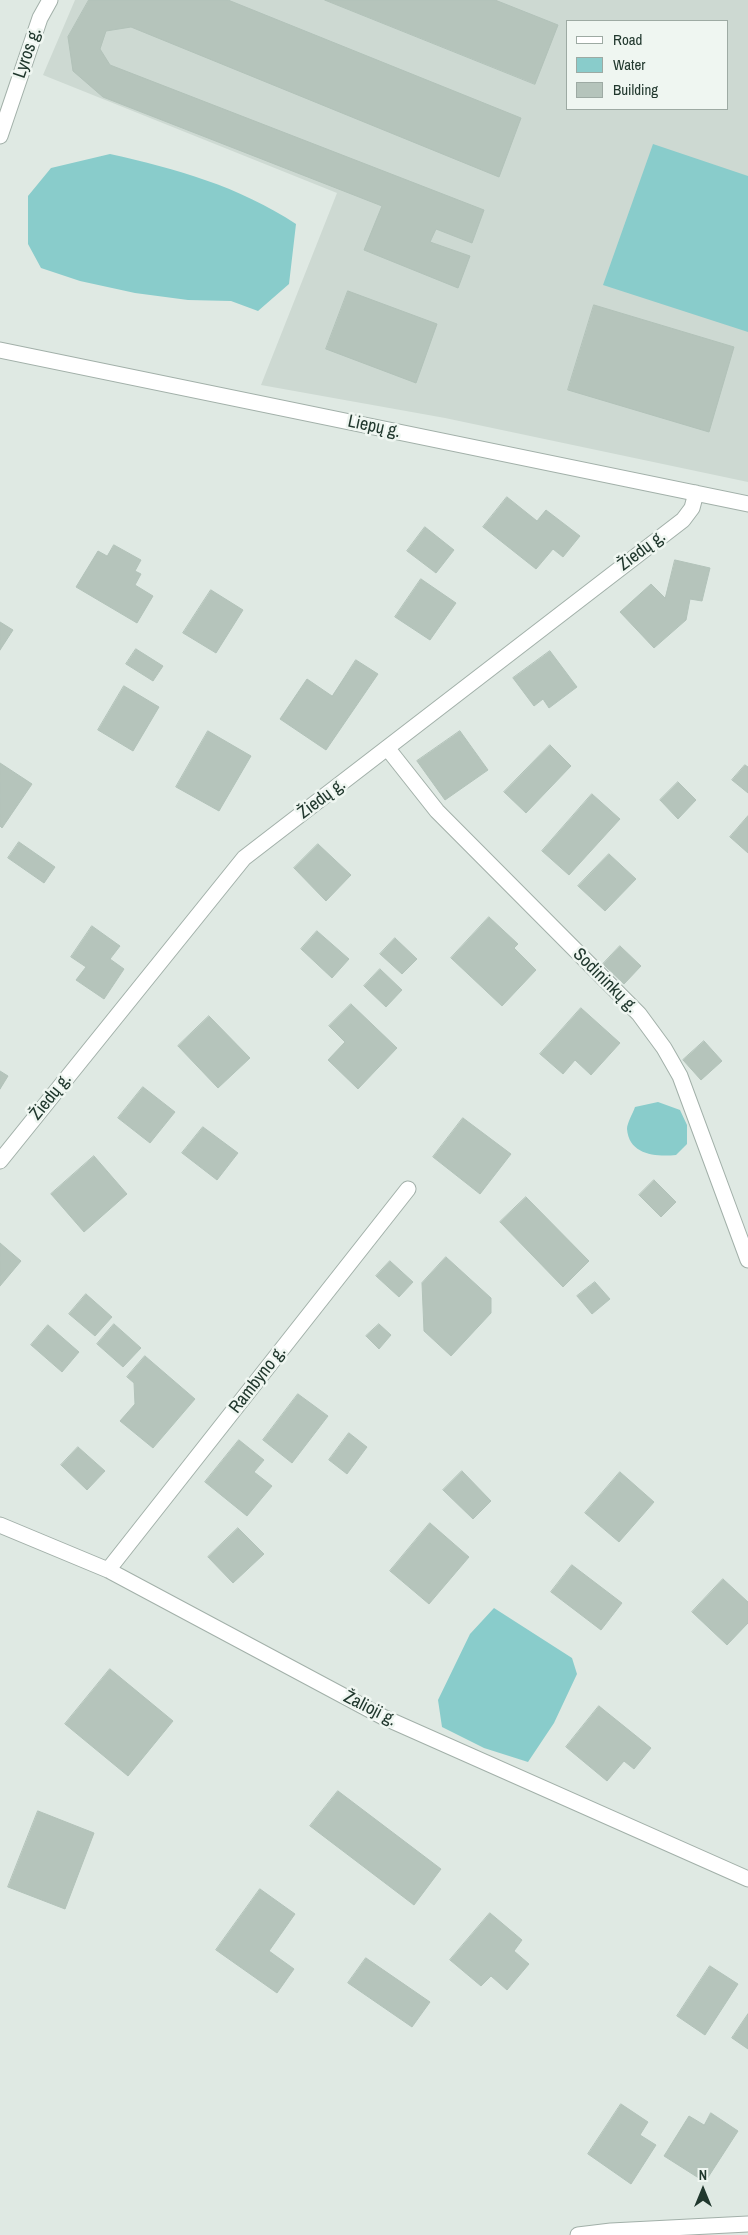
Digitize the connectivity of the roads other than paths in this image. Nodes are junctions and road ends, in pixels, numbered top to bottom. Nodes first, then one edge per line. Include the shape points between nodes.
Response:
1 (50, 0) edge
2 (0, 136) edge
3 (0, 350) edge
4 (696, 493) junction
5 (748, 504) edge
6 (388, 749) junction
7 (0, 1161) edge
8 (408, 1189) dead end
9 (748, 1260) edge
10 (0, 1525) edge
11 (108, 1570) junction
12 (748, 1878) edge
13 (748, 2224) edge
14 (578, 2235) edge

1 - 2 street, Lyros g. via 40,18
3 - 4 street, Liepų g.
4 - 5 street, Liepų g.
4 - 6 street, Žiedų g. via 692,508 683,520 591,588
6 - 7 street, Žiedų g. via 244,858
6 - 9 street, Sodininkų g. via 436,811 639,1014 664,1048 680,1076
8 - 11 street, Rambyno g.
10 - 11 street, Žalioji g.
11 - 12 street, Žalioji g. via 383,1717
13 - 14 street

